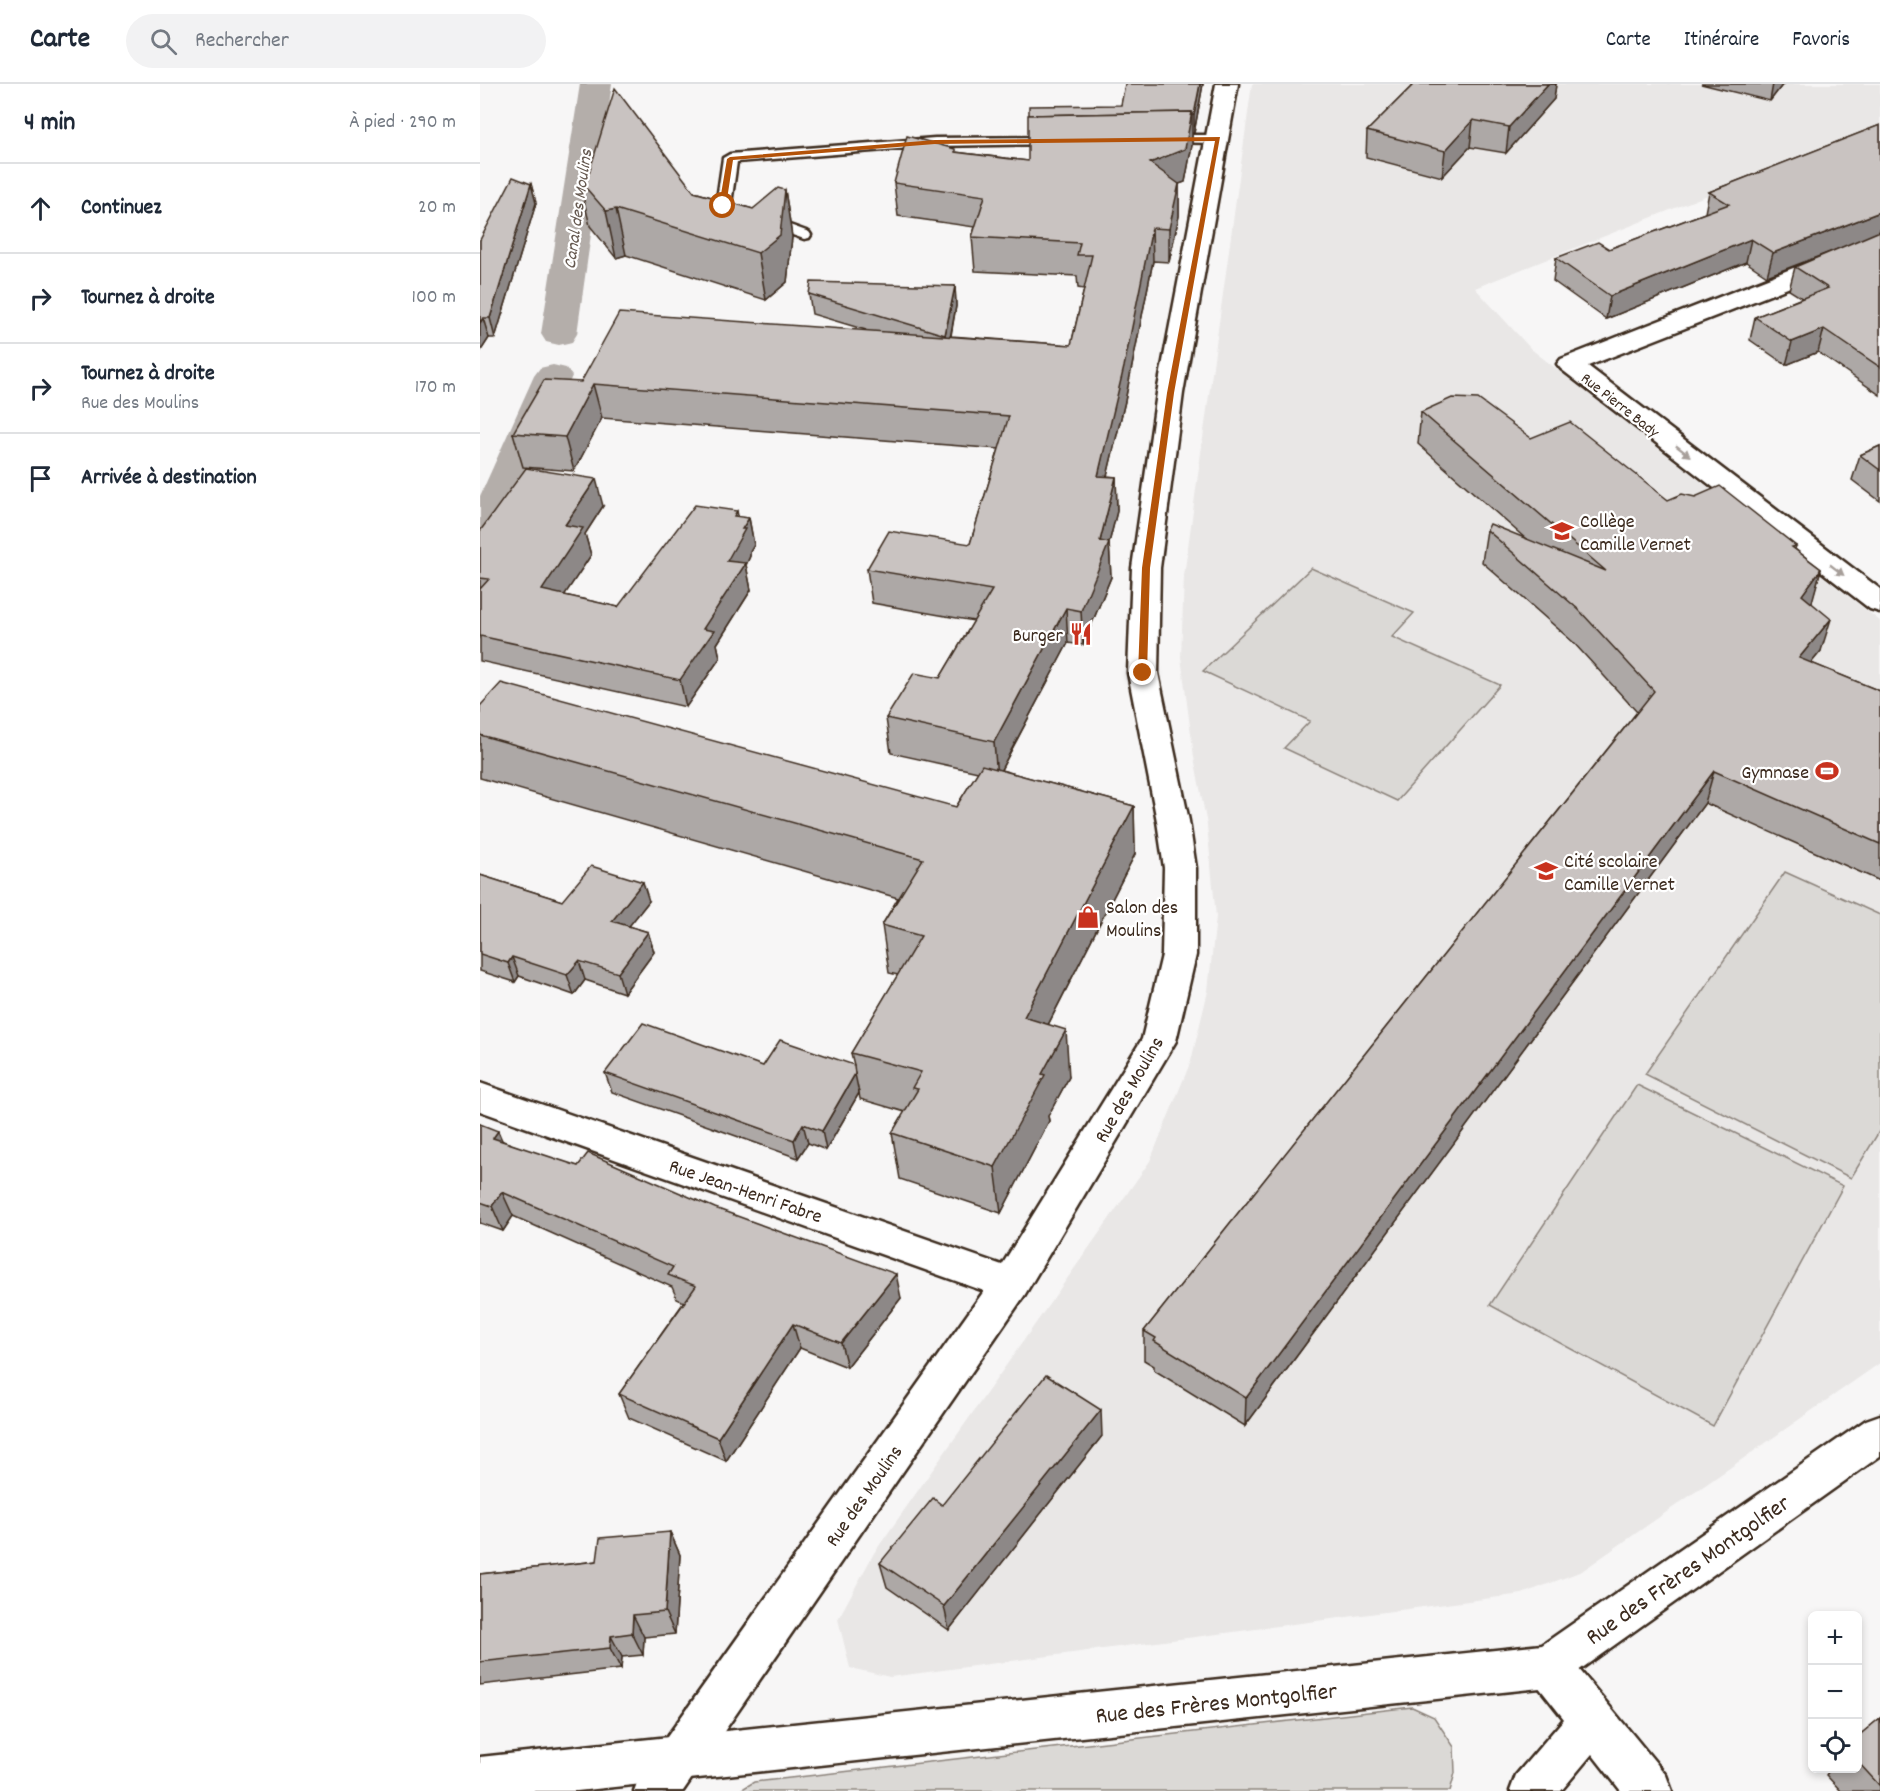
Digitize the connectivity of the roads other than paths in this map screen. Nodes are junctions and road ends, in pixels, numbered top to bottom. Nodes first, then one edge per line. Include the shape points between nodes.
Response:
1 (1227, 84) edge
2 (1150, 139) edge
3 (1218, 139) junction
4 (1066, 140) edge
5 (804, 235) dead end
6 (1880, 241) edge
7 (1880, 603) edge
8 (480, 1097) edge
9 (1011, 1284) junction
10 (1880, 1432) edge
11 (1549, 1666) junction
12 (1592, 1720) junction
13 (668, 1774) edge
14 (480, 1779) edge
15 (1532, 1791) edge
16 (1650, 1791) edge

1 - 3 street, Rue des Moulins
2 - 3 lane
3 - 9 street, Rue des Moulins via 1170,393 1146,568 1143,673 1180,868 1179,955 1159,1041
4 - 5 lane via 935,142 730,159 723,206
6 -> 7 street, Rue Pierre Bady via 1570,364
8 - 9 street, Rue Jean-Henri Fabre
9 - 13 street, Rue des Moulins
10 - 11 street, Rue des Frères Montgolfier
11 - 12 street
11 - 13 street, Rue des Frères Montgolfier
12 - 15 street
12 - 16 street
13 - 14 street, Rue des Frères Montgolfier

